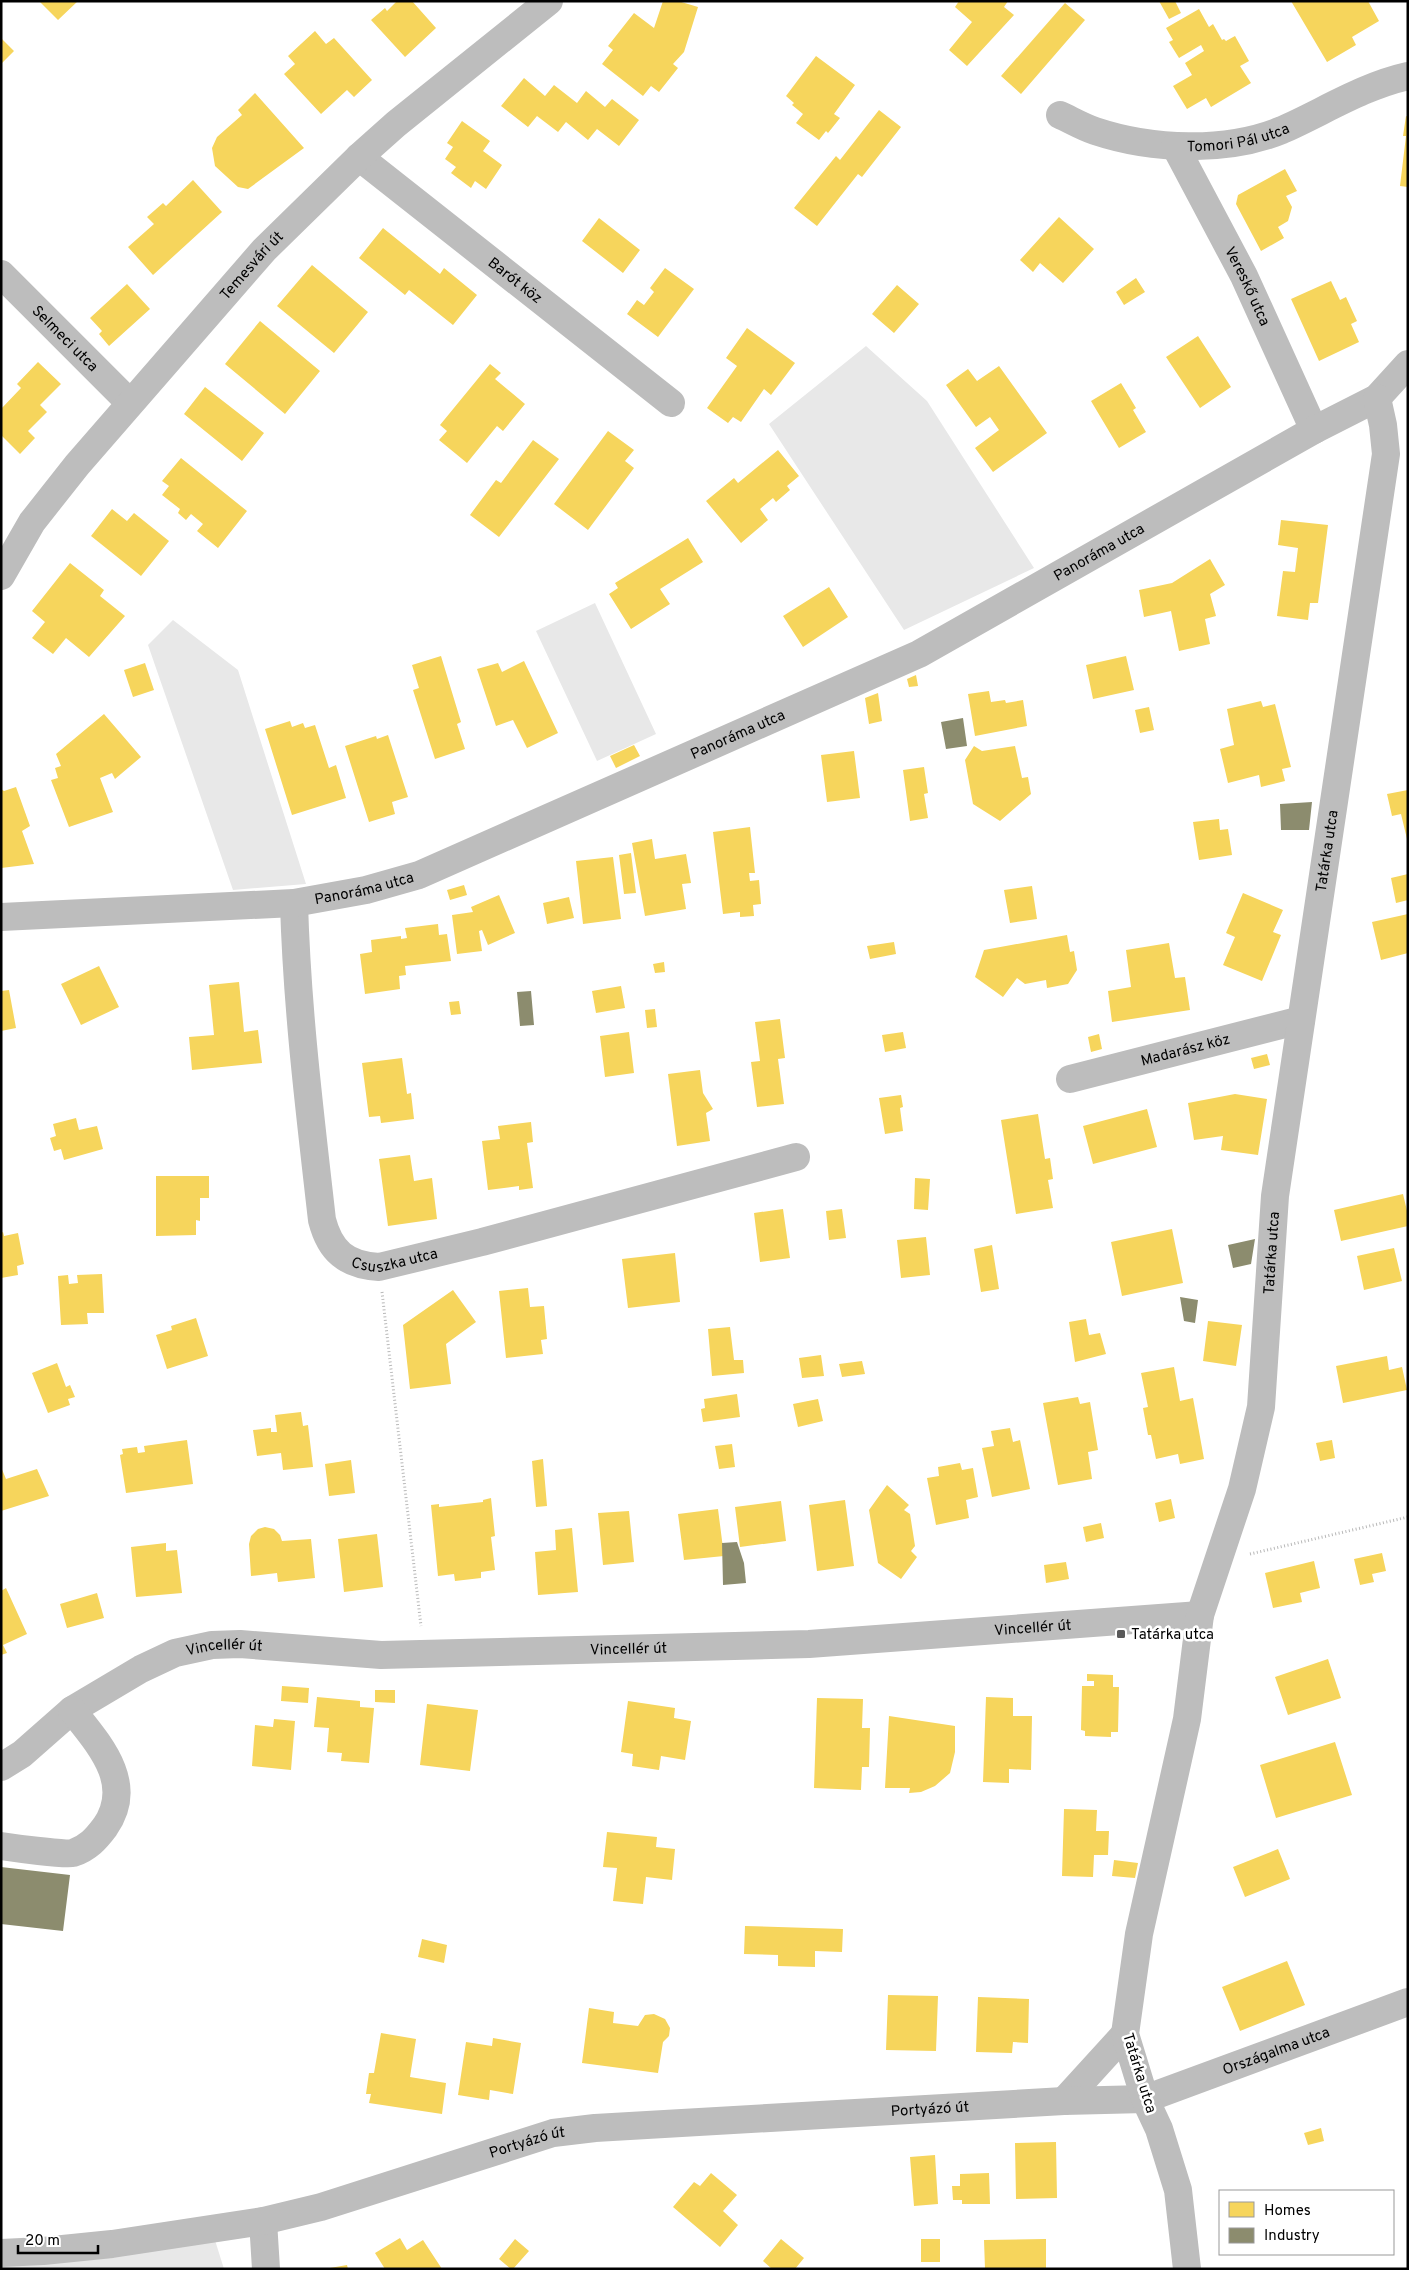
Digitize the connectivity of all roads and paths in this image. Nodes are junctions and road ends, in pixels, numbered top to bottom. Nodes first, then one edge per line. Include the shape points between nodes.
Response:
1 (549, 1) edge
2 (1408, 76) edge
3 (1060, 115) dead end
4 (1175, 146) junction
5 (359, 157) junction
6 (1, 274) edge
7 (1408, 364) edge
8 (1377, 398) junction
9 (130, 403) junction
10 (671, 403) dead end
11 (1314, 430) junction
12 (1, 576) edge
13 (294, 903) junction
14 (1, 917) edge
15 (1301, 1020) junction
16 (1070, 1079) dead end
17 (796, 1156) dead end
18 (379, 1267) junction
19 (1408, 1517) edge
20 (1220, 1554) junction
21 (1200, 1615) junction
22 (425, 1655) junction
23 (72, 1710) junction
24 (1, 1767) edge
25 (1, 1846) edge
26 (1408, 2002) edge
27 (1125, 2034) junction
28 (1145, 2099) junction
29 (1064, 2102) junction
30 (263, 2221) junction
31 (1, 2253) edge
32 (266, 2269) edge
33 (1187, 2269) edge

1 - 5 street, Temesvári út
2 - 4 street, Tomori Pál utca via 1345,99 1281,130 1247,142
3 - 4 street, Tomori Pál utca via 1094,131
4 - 11 street, Vereskő utca via 1244,276
5 - 9 street, Temesvári út via 264,250
5 - 10 street, Barót köz
6 - 9 street, Selmeci utca
7 - 8 street, Panoráma utca
8 - 11 street, Panoráma utca
8 - 15 street, Tatárka utca via 1386,454
9 - 12 street, Temesvári út via 32,522
11 - 13 street, Panoráma utca via 919,654 419,875 366,890
13 - 14 street, Panoráma utca
13 - 18 street, Csuszka utca via 302,1045 322,1220 327,1238 335,1250 364,1266
15 - 16 street, Madarász köz
15 - 20 street, Tatárka utca via 1275,1196 1261,1407 1242,1489
17 - 18 street, Csuszka utca
18 - 22 path
19 - 20 path via 1241,1556
20 - 21 street, Tatárka utca
21 - 22 street, Vincellér út via 809,1644
21 - 27 street, Tatárka utca via 1187,1719 1139,1934
22 - 23 street, Vincellér út via 212,1645 175,1653
23 - 24 street, Vincellér út via 22,1754
23 - 25 street via 103,1749 113,1768 117,1792 111,1819 94,1842 72,1854
26 - 28 street, Országalma utca
27 - 28 street, Tatárka utca
27 - 29 street
28 - 29 street, Portyázó út
28 - 33 street, Tatárka utca via 1159,2128 1178,2190
29 - 30 street, Portyázó út via 553,2133 321,2207
30 - 31 street, Portyázó út via 112,2244
30 - 32 street

